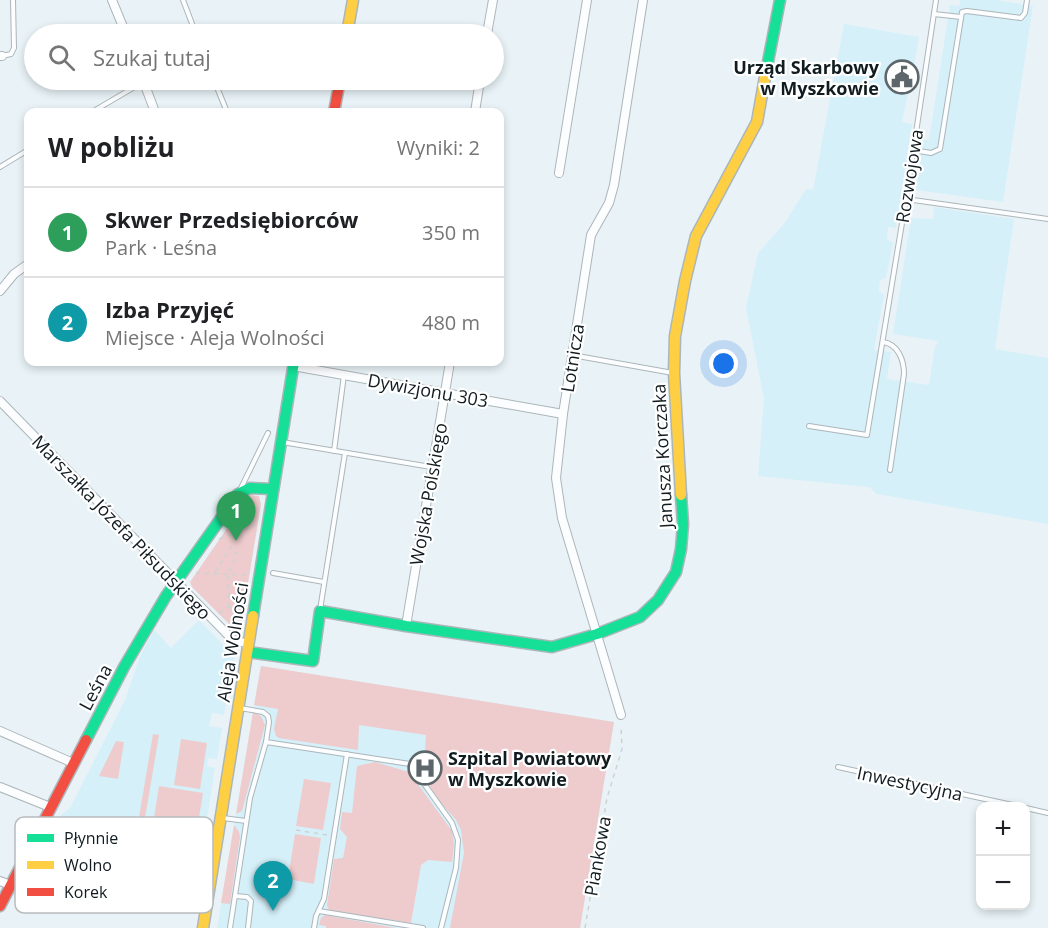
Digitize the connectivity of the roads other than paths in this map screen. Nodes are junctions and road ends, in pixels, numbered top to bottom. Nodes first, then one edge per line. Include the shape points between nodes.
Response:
1 (13, 0) edge
2 (112, 0) edge
3 (183, 0) edge
4 (353, 0) edge
5 (493, 0) edge
6 (586, 0) edge
7 (643, 0) edge
8 (780, 0) edge
9 (936, 0) edge
10 (1027, 0) edge
11 (934, 14) junction
12 (961, 17) junction
13 (122, 24) edge
14 (192, 24) edge
15 (349, 24) edge
16 (489, 24) edge
17 (1, 56) edge
18 (128, 90) edge
19 (146, 90) edge
20 (218, 90) edge
21 (338, 90) edge
22 (478, 90) edge
23 (99, 108) edge
24 (153, 108) edge
25 (225, 108) edge
26 (335, 108) edge
27 (476, 108) edge
28 (913, 150) junction
29 (24, 152) edge
30 (0, 167) edge
31 (560, 173) dead end
32 (906, 199) junction
33 (1048, 219) edge
34 (24, 267) edge
35 (0, 291) edge
36 (883, 342) junction
37 (572, 355) junction
38 (293, 366) edge
39 (302, 366) edge
40 (449, 366) edge
41 (674, 373) junction
42 (344, 375) junction
43 (445, 393) junction
44 (0, 401) edge
45 (563, 414) junction
46 (809, 426) dead end
47 (268, 433) dead end
48 (281, 442) junction
49 (334, 451) junction
50 (345, 453) junction
51 (433, 467) junction
52 (890, 470) dead end
53 (273, 489) junction
54 (238, 494) junction
55 (273, 573) dead end
56 (176, 582) junction
57 (324, 582) junction
58 (320, 611) junction
59 (406, 626) junction
60 (597, 634) junction
61 (249, 648) junction
62 (239, 708) junction
63 (621, 715) road end
64 (0, 731) edge
65 (266, 742) junction
66 (347, 754) junction
67 (73, 763) junction
68 (838, 767) dead end
69 (0, 787) edge
70 (995, 802) edge
71 (50, 807) junction
72 (1030, 809) edge
73 (1048, 813) edge
74 (44, 817) edge
75 (221, 818) junction
76 (246, 821) junction
77 (213, 864) edge
78 (15, 866) edge
79 (5, 883) edge
80 (235, 896) junction
81 (0, 906) edge
82 (319, 911) junction
83 (205, 913) edge
84 (202, 928) edge
85 (230, 928) edge
86 (248, 928) edge
87 (314, 928) edge
88 (423, 928) edge
89 (441, 928) edge

1 - 17 lane via 14,48 11,54
2 - 13 street
3 - 14 lane
4 - 15 street
5 - 16 street
6 - 31 street
7 - 37 street, Lotnicza via 614,185 591,235
8 - 41 street, Janusza Korczaka via 756,122 696,236 677,325
9 - 11 lane, Rozwojowa
10 - 12 lane via 1021,18 967,10
11 - 12 lane
11 - 28 lane, Rozwojowa
12 - 28 lane via 940,149 931,153
18 - 23 lane
19 - 24 street
20 - 25 lane
21 - 26 street
22 - 27 street
28 - 32 lane, Rozwojowa
29 - 30 lane
32 - 33 lane
32 - 36 lane, Rozwojowa
34 - 35 street
36 - 46 lane, Rozwojowa via 867,435
36 - 52 lane via 894,346 904,365
37 - 41 lane
37 - 45 street, Lotnicza
38 - 48 street, Aleja Wolności
39 - 42 street, Dywizjonu 303
40 - 43 street, Wojska Polskiego
41 - 60 street, Janusza Korczaka via 683,524 676,572 658,600 640,617
42 - 43 street, Dywizjonu 303
42 - 49 lane
43 - 45 street, Dywizjonu 303
43 - 51 street, Wojska Polskiego
44 - 56 street, Marszałka Józefa Piłsudskiego
45 - 60 street, Lotnicza via 556,478 562,518
47 - 54 lane, Leśna
48 - 49 lane
48 - 53 street, Aleja Wolności
49 - 50 lane
50 - 51 lane
50 - 57 lane
51 - 59 street, Wojska Polskiego
53 - 54 street via 252,487
53 - 61 street, Aleja Wolności
54 - 56 street, Leśna
55 - 57 lane
56 - 61 street, Marszałka Józefa Piłsudskiego via 234,640
56 - 67 street, Leśna via 129,658
57 - 58 lane
58 - 59 street, Janusza Korczaka
58 - 61 street via 312,662
59 - 60 street, Janusza Korczaka via 552,647
60 - 63 street, Lotnicza
61 - 62 street, Aleja Wolności
62 - 65 lane via 268,716
62 - 75 street, Aleja Wolności
64 - 67 street
65 - 66 lane
65 - 76 lane
66 - 82 lane
66 - 89 lane via 410,764 455,828 457,860
67 - 71 street, Leśna
68 - 70 lane, Inwestycyjna
69 - 71 street
71 - 74 street, Leśna
72 - 73 lane
75 - 76 lane
75 - 77 street, Aleja Wolności
76 - 80 lane
78 - 79 street, Leśna
79 - 81 street, Leśna
80 - 85 lane
80 - 86 lane via 251,901
82 - 87 lane
82 - 88 lane
83 - 84 street, Aleja Wolności

